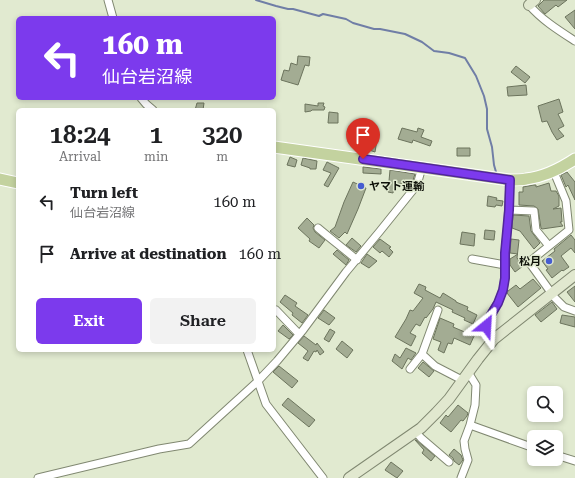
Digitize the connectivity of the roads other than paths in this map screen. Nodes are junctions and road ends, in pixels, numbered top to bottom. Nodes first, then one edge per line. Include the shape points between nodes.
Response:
1 (108, 0) edge
2 (532, 2) edge
3 (112, 16) edge
4 (575, 41) edge
5 (143, 100) edge
6 (151, 108) edge
7 (276, 147) edge
8 (575, 159) edge
9 (422, 167) junction
10 (554, 172) junction
11 (0, 179) edge
12 (510, 180) junction
13 (16, 183) edge
14 (509, 210) junction
15 (318, 228) dead end
16 (549, 246) junction
17 (472, 258) dead end
18 (357, 260) junction
19 (505, 265) junction
20 (575, 275) edge
21 (551, 293) junction
22 (276, 310) dead end
23 (438, 310) dead end
24 (575, 311) edge
25 (299, 334) junction
26 (494, 339) junction
27 (248, 352) edge
28 (422, 354) junction
29 (410, 369) dead end
30 (465, 376) junction
31 (258, 381) junction
32 (470, 425) junction
33 (415, 431) junction
34 (527, 445) edge
35 (563, 457) edge
36 (575, 461) edge
37 (450, 462) dead end
38 (38, 478) edge
39 (323, 478) edge
40 (349, 478) edge
41 (461, 478) edge

1 - 3 street
2 - 4 street via 536,13
5 - 6 street
7 - 9 main road
8 - 10 main road
9 - 12 main road
9 - 18 street via 417,185
10 - 12 main road via 527,179
10 - 16 street via 566,201 569,230
11 - 13 main road
12 - 14 street
14 - 16 street via 534,211 536,230
14 - 19 street
15 - 18 street
16 - 21 street via 529,262
17 - 19 street
18 - 25 street
19 - 26 street via 503,290 486,326
20 - 21 street
21 - 24 street via 564,307
21 - 26 street
22 - 25 street
23 - 28 street
25 - 31 street
26 - 30 street
27 - 31 street
28 - 29 street
28 - 30 street via 435,366
30 - 32 street via 476,385
30 - 33 street via 449,399
31 - 38 street via 189,444
31 - 39 street via 266,404
32 - 34 street
32 - 41 street via 464,441 468,460
33 - 37 street
33 - 40 street
35 - 36 street

